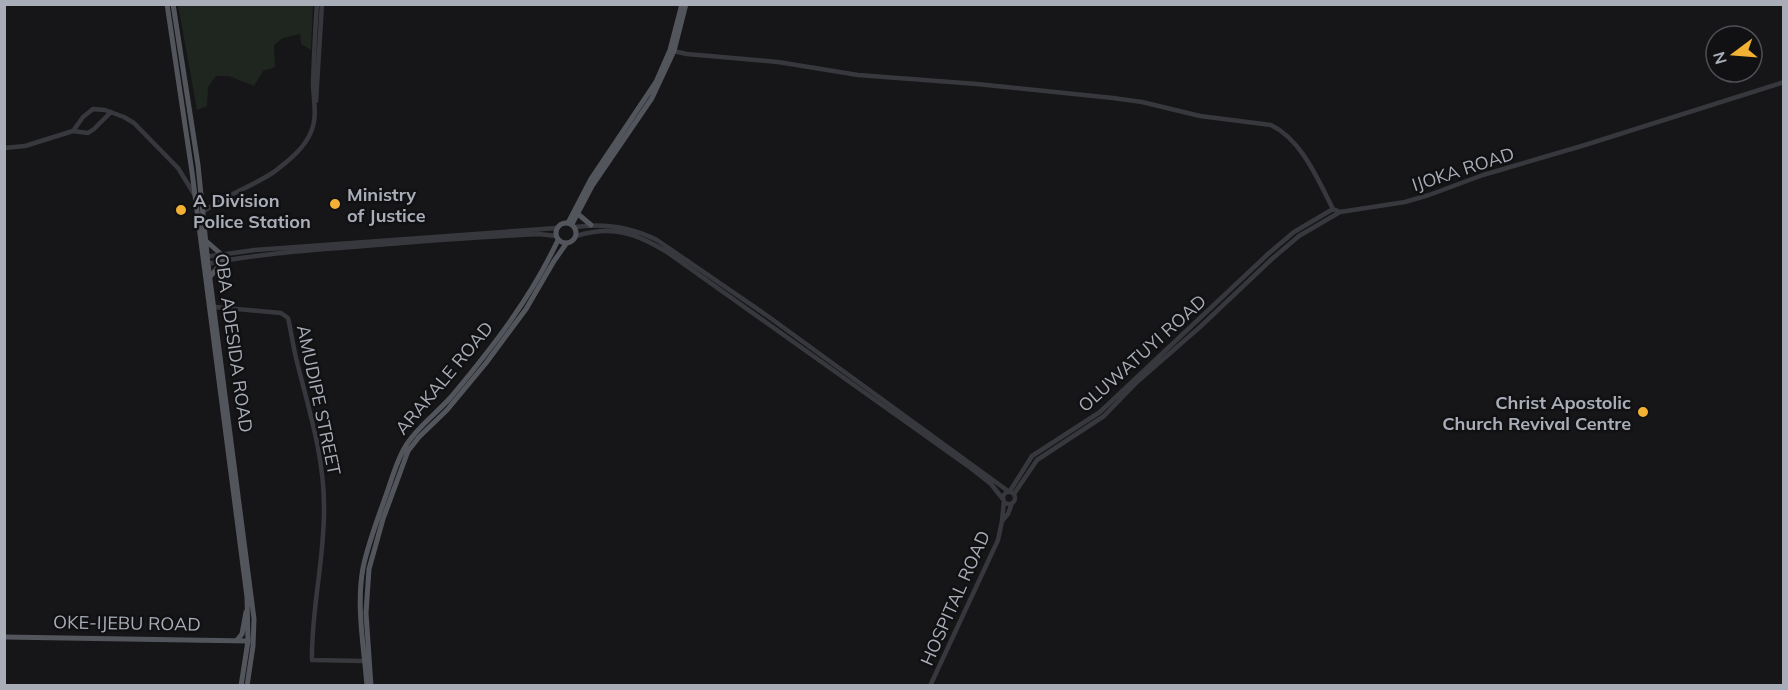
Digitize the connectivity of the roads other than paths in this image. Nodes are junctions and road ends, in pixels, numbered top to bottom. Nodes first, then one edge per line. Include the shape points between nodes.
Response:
1 (167, 4) edge
2 (173, 4) edge
3 (316, 4) edge
4 (321, 4) edge
5 (684, 4) edge
6 (672, 50) junction
7 (1784, 82) edge
8 (315, 104) junction
9 (111, 112) junction
10 (73, 131) junction
11 (4, 148) edge
12 (178, 168) junction
13 (192, 172) junction
14 (194, 194) junction
15 (1333, 209) junction
16 (202, 212) junction
17 (1340, 212) junction
18 (578, 214) junction
19 (572, 225) junction
20 (591, 225) junction
21 (557, 228) junction
22 (576, 236) junction
23 (557, 238) junction
24 (206, 240) junction
25 (566, 244) junction
26 (1271, 256) junction
27 (205, 257) junction
28 (223, 258) junction
29 (206, 264) junction
30 (210, 277) junction
31 (215, 307) junction
32 (768, 319) junction
33 (1011, 492) junction
34 (1003, 499) junction
35 (1012, 503) junction
36 (1002, 521) junction
37 (248, 608) junction
38 (4, 637) edge
39 (238, 640) junction
40 (248, 641) junction
41 (246, 657) junction
42 (364, 661) junction
43 (241, 686) edge
44 (247, 686) edge
45 (369, 686) edge
46 (930, 686) edge

1 - 13 main road, OBA ADESIDA ROAD
2 - 16 main road, OBA ADESIDA ROAD
3 - 8 street
4 - 8 street
5 - 6 main road
6 - 15 street via 858,75 1113,98 1200,116 1265,124 1279,129 1296,147
6 - 18 main road via 652,98 592,186
6 - 19 main road via 654,87 591,179
7 - 17 street, IJOKA ROAD via 1429,195
8 - 16 street via 312,132 297,153 268,175
9 - 10 street via 92,131
9 - 10 street via 91,111
9 - 12 street via 130,120
10 - 11 street via 25,146
12 - 13 street
12 - 14 street
13 - 14 main road, OBA ADESIDA ROAD
14 - 27 main road, OBA ADESIDA ROAD
15 - 17 street
15 - 26 street via 1294,232
16 - 24 main road, OBA ADESIDA ROAD
17 - 26 street
18 - 19 main road
18 - 20 main road
19 - 20 street
19 - 21 main road via 560,224
19 - 22 main road
20 - 32 street via 640,232 657,240
21 - 23 main road
21 - 28 street via 255,250
22 - 25 main road
22 - 32 street via 610,230 647,241
23 - 25 main road
23 - 28 street via 539,234
23 - 42 main road, ARAKALE ROAD via 542,272 507,327 404,449 363,568
24 - 27 main road, OBA ADESIDA ROAD
24 - 28 main road
25 - 45 main road, ARAKALE ROAD via 492,356 408,451 369,569
26 - 33 street, OLUWATUYI ROAD via 1100,412 1040,450
27 - 28 street
27 - 29 main road, OBA ADESIDA ROAD
28 - 29 street
28 - 30 main road
29 - 30 main road, OBA ADESIDA ROAD
29 - 37 main road, OBA ADESIDA ROAD
30 - 31 main road, OBA ADESIDA ROAD
31 - 42 street, AMUDIPE STREET via 281,313 288,318 320,454 324,506 312,660
31 - 44 main road, OBA ADESIDA ROAD via 254,619
32 - 33 street
32 - 34 street via 972,469
33 - 34 street via 1004,493
33 - 35 street via 1015,498
34 - 35 street
34 - 36 street
35 - 36 street
36 - 46 street, HOSPITAL ROAD via 998,540
37 - 39 main road
37 - 40 main road, OBA ADESIDA ROAD
38 - 39 main road, OKE-IJEBU ROAD
39 - 40 main road, OKE-IJEBU ROAD
39 - 41 main road
40 - 41 main road, OBA ADESIDA ROAD
41 - 43 main road, OBA ADESIDA ROAD
42 - 45 main road, ARAKALE ROAD

